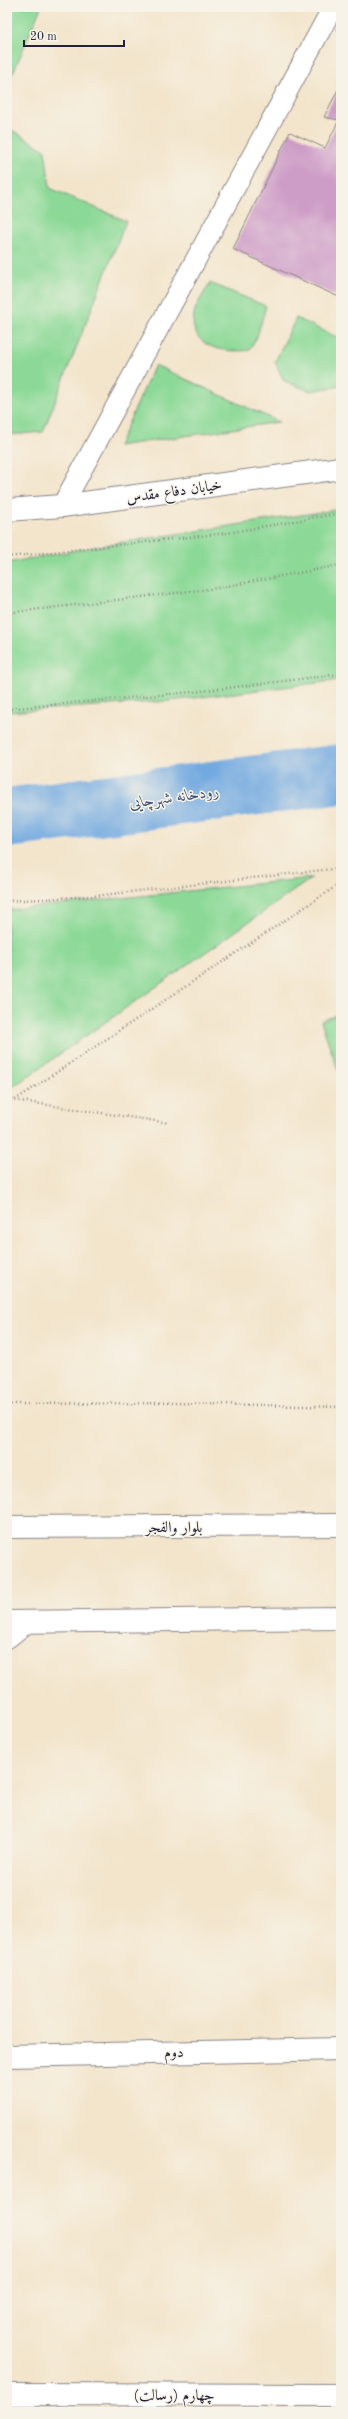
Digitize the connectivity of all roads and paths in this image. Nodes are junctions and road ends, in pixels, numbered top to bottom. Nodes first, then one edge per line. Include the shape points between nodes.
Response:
1 (333, 7) edge
2 (341, 468) edge
3 (62, 506) junction
4 (7, 510) edge
5 (341, 513) edge
6 (7, 557) edge
7 (341, 565) edge
8 (7, 613) edge
9 (341, 674) edge
10 (7, 709) edge
11 (341, 868) edge
12 (341, 883) edge
13 (7, 901) edge
14 (7, 1099) edge
15 (15, 1100) junction
16 (169, 1122) dead end
17 (7, 1404) edge
18 (341, 1407) edge
19 (341, 1525) edge
20 (7, 1527) edge
21 (341, 1618) edge
22 (16, 1622) edge
23 (7, 1637) edge
24 (341, 2049) edge
25 (7, 2056) edge
26 (7, 2394) edge
27 (341, 2395) edge

1 - 3 lane
2 - 3 main road, خیابان دفاع مقدس
3 - 4 main road, خیابان دفاع مقدس
5 - 6 path via 227,533
7 - 8 path via 217,588
9 - 10 path via 203,691
11 - 13 path via 94,896
12 - 15 path
14 - 15 path
15 - 16 path
17 - 18 path via 174,1403
19 - 20 main road, بلوار والفجر
21 - 22 main road
22 - 23 main road
24 - 25 main road, دوم
26 - 27 main road, چهارم (رسالت)

